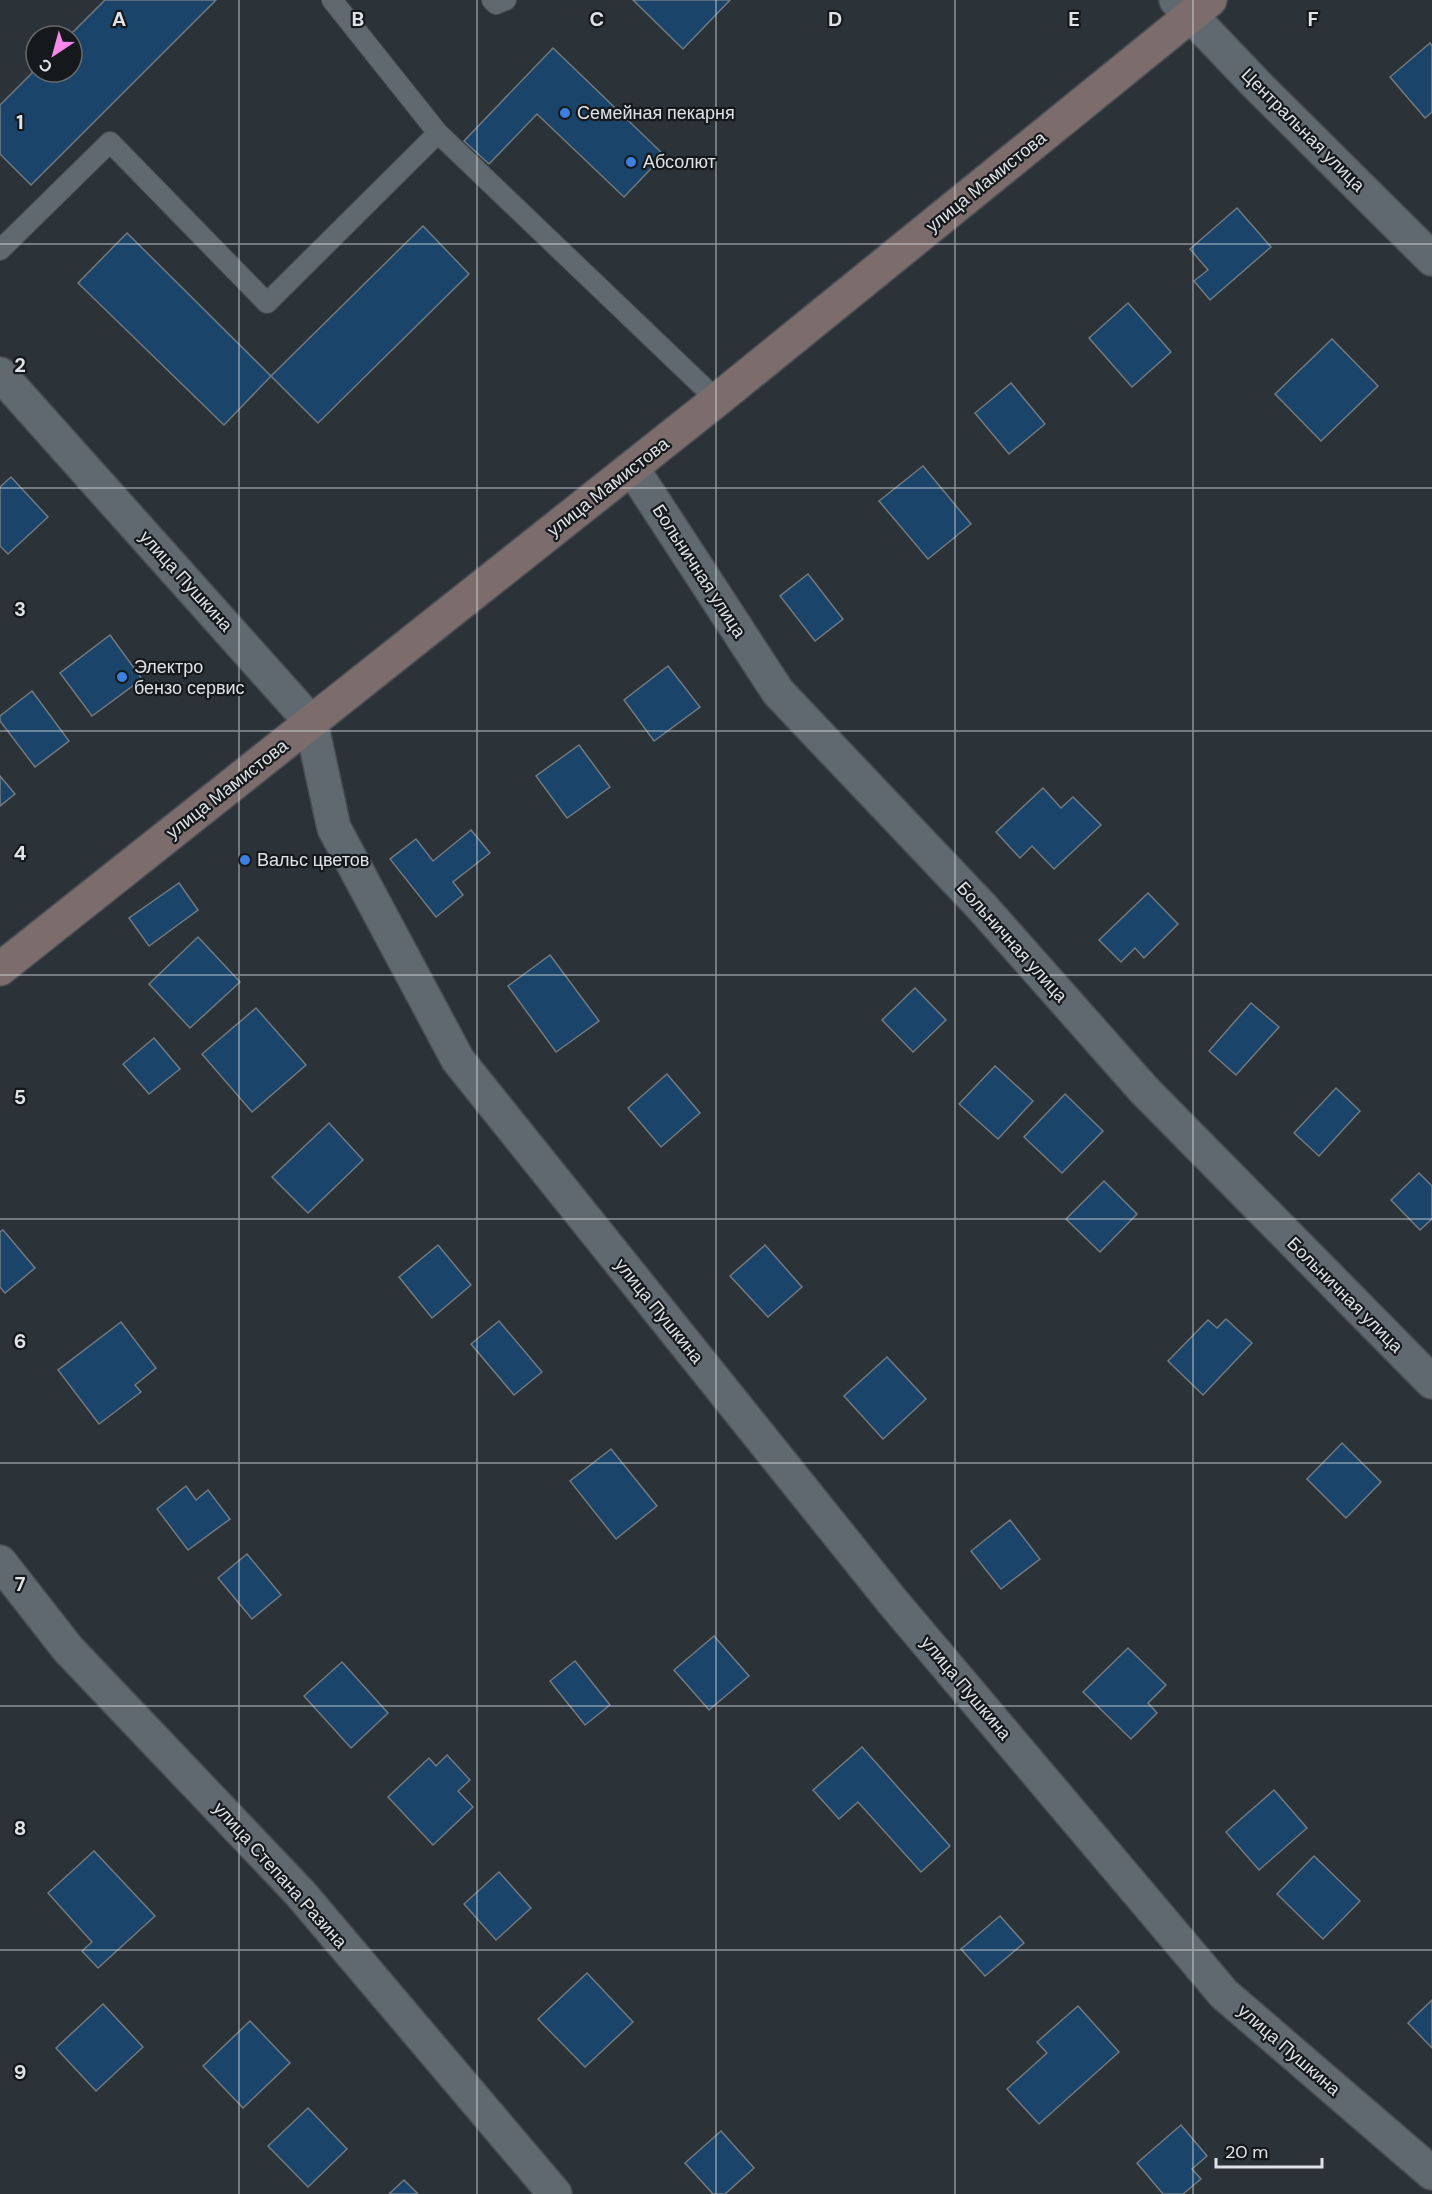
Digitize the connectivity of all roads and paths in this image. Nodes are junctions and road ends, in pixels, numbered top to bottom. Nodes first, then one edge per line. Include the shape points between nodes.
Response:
1 (332, 0) edge
2 (492, 0) edge
3 (506, 0) edge
4 (1192, 5) edge
5 (438, 133) junction
6 (0, 250) edge
7 (1432, 259) edge
8 (0, 374) edge
9 (717, 400) junction
10 (632, 468) junction
11 (311, 723) junction
12 (0, 969) edge
13 (1432, 1382) edge
14 (0, 1562) edge
15 (1432, 2173) edge
16 (555, 2194) edge

1 - 5 lane
2 - 3 lane via 496,4
4 - 7 street, Центральная улица via 1256,84
4 - 9 street, улица Мамистова
5 - 6 lane via 267,303 110,142
5 - 9 lane
8 - 11 street, улица Пушкина
9 - 10 street, улица Мамистова
10 - 11 street, улица Мамистова
10 - 13 street, Больничная улица via 778,692 982,907 1144,1090
11 - 12 street, улица Мамистова
11 - 15 street, улица Пушкина via 334,828 458,1060 892,1601 1224,1994
14 - 16 street, улица Степана Разина via 68,1649 300,1893

